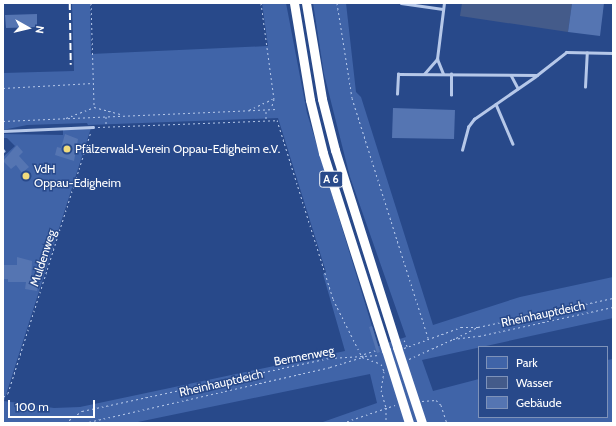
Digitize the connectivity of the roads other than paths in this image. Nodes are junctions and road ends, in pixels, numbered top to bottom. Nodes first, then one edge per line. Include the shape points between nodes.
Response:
1 (294, 3) edge
2 (306, 3) edge
3 (401, 3) edge
4 (444, 3) edge
5 (443, 8) junction
6 (587, 53) junction
7 (613, 53) edge
8 (437, 59) junction
9 (424, 74) junction
10 (443, 74) junction
11 (451, 74) junction
12 (511, 75) junction
13 (537, 75) junction
14 (585, 87) dead end
15 (518, 88) junction
16 (397, 94) dead end
17 (451, 94) dead end
18 (496, 104) junction
19 (93, 127) road end
20 (3, 131) edge
21 (513, 144) dead end
22 (462, 150) dead end
23 (409, 423) edge
24 (422, 423) edge

1 - 23 highway, A 6, bridge via 310,100 323,153
2 - 24 highway, A 6, bridge via 322,98 335,150 403,347
3 - 5 lane
4 - 5 lane
5 - 8 lane
6 - 7 lane
6 - 13 lane via 566,52
6 - 14 lane
8 - 9 lane
8 - 10 lane
9 - 10 lane
9 - 16 lane via 398,74
10 - 11 lane
11 - 12 lane
11 - 17 lane
12 - 13 lane
12 - 15 lane
13 - 15 lane
15 - 18 lane
18 - 21 lane
18 - 22 lane via 474,119 468,127
19 - 20 lane

